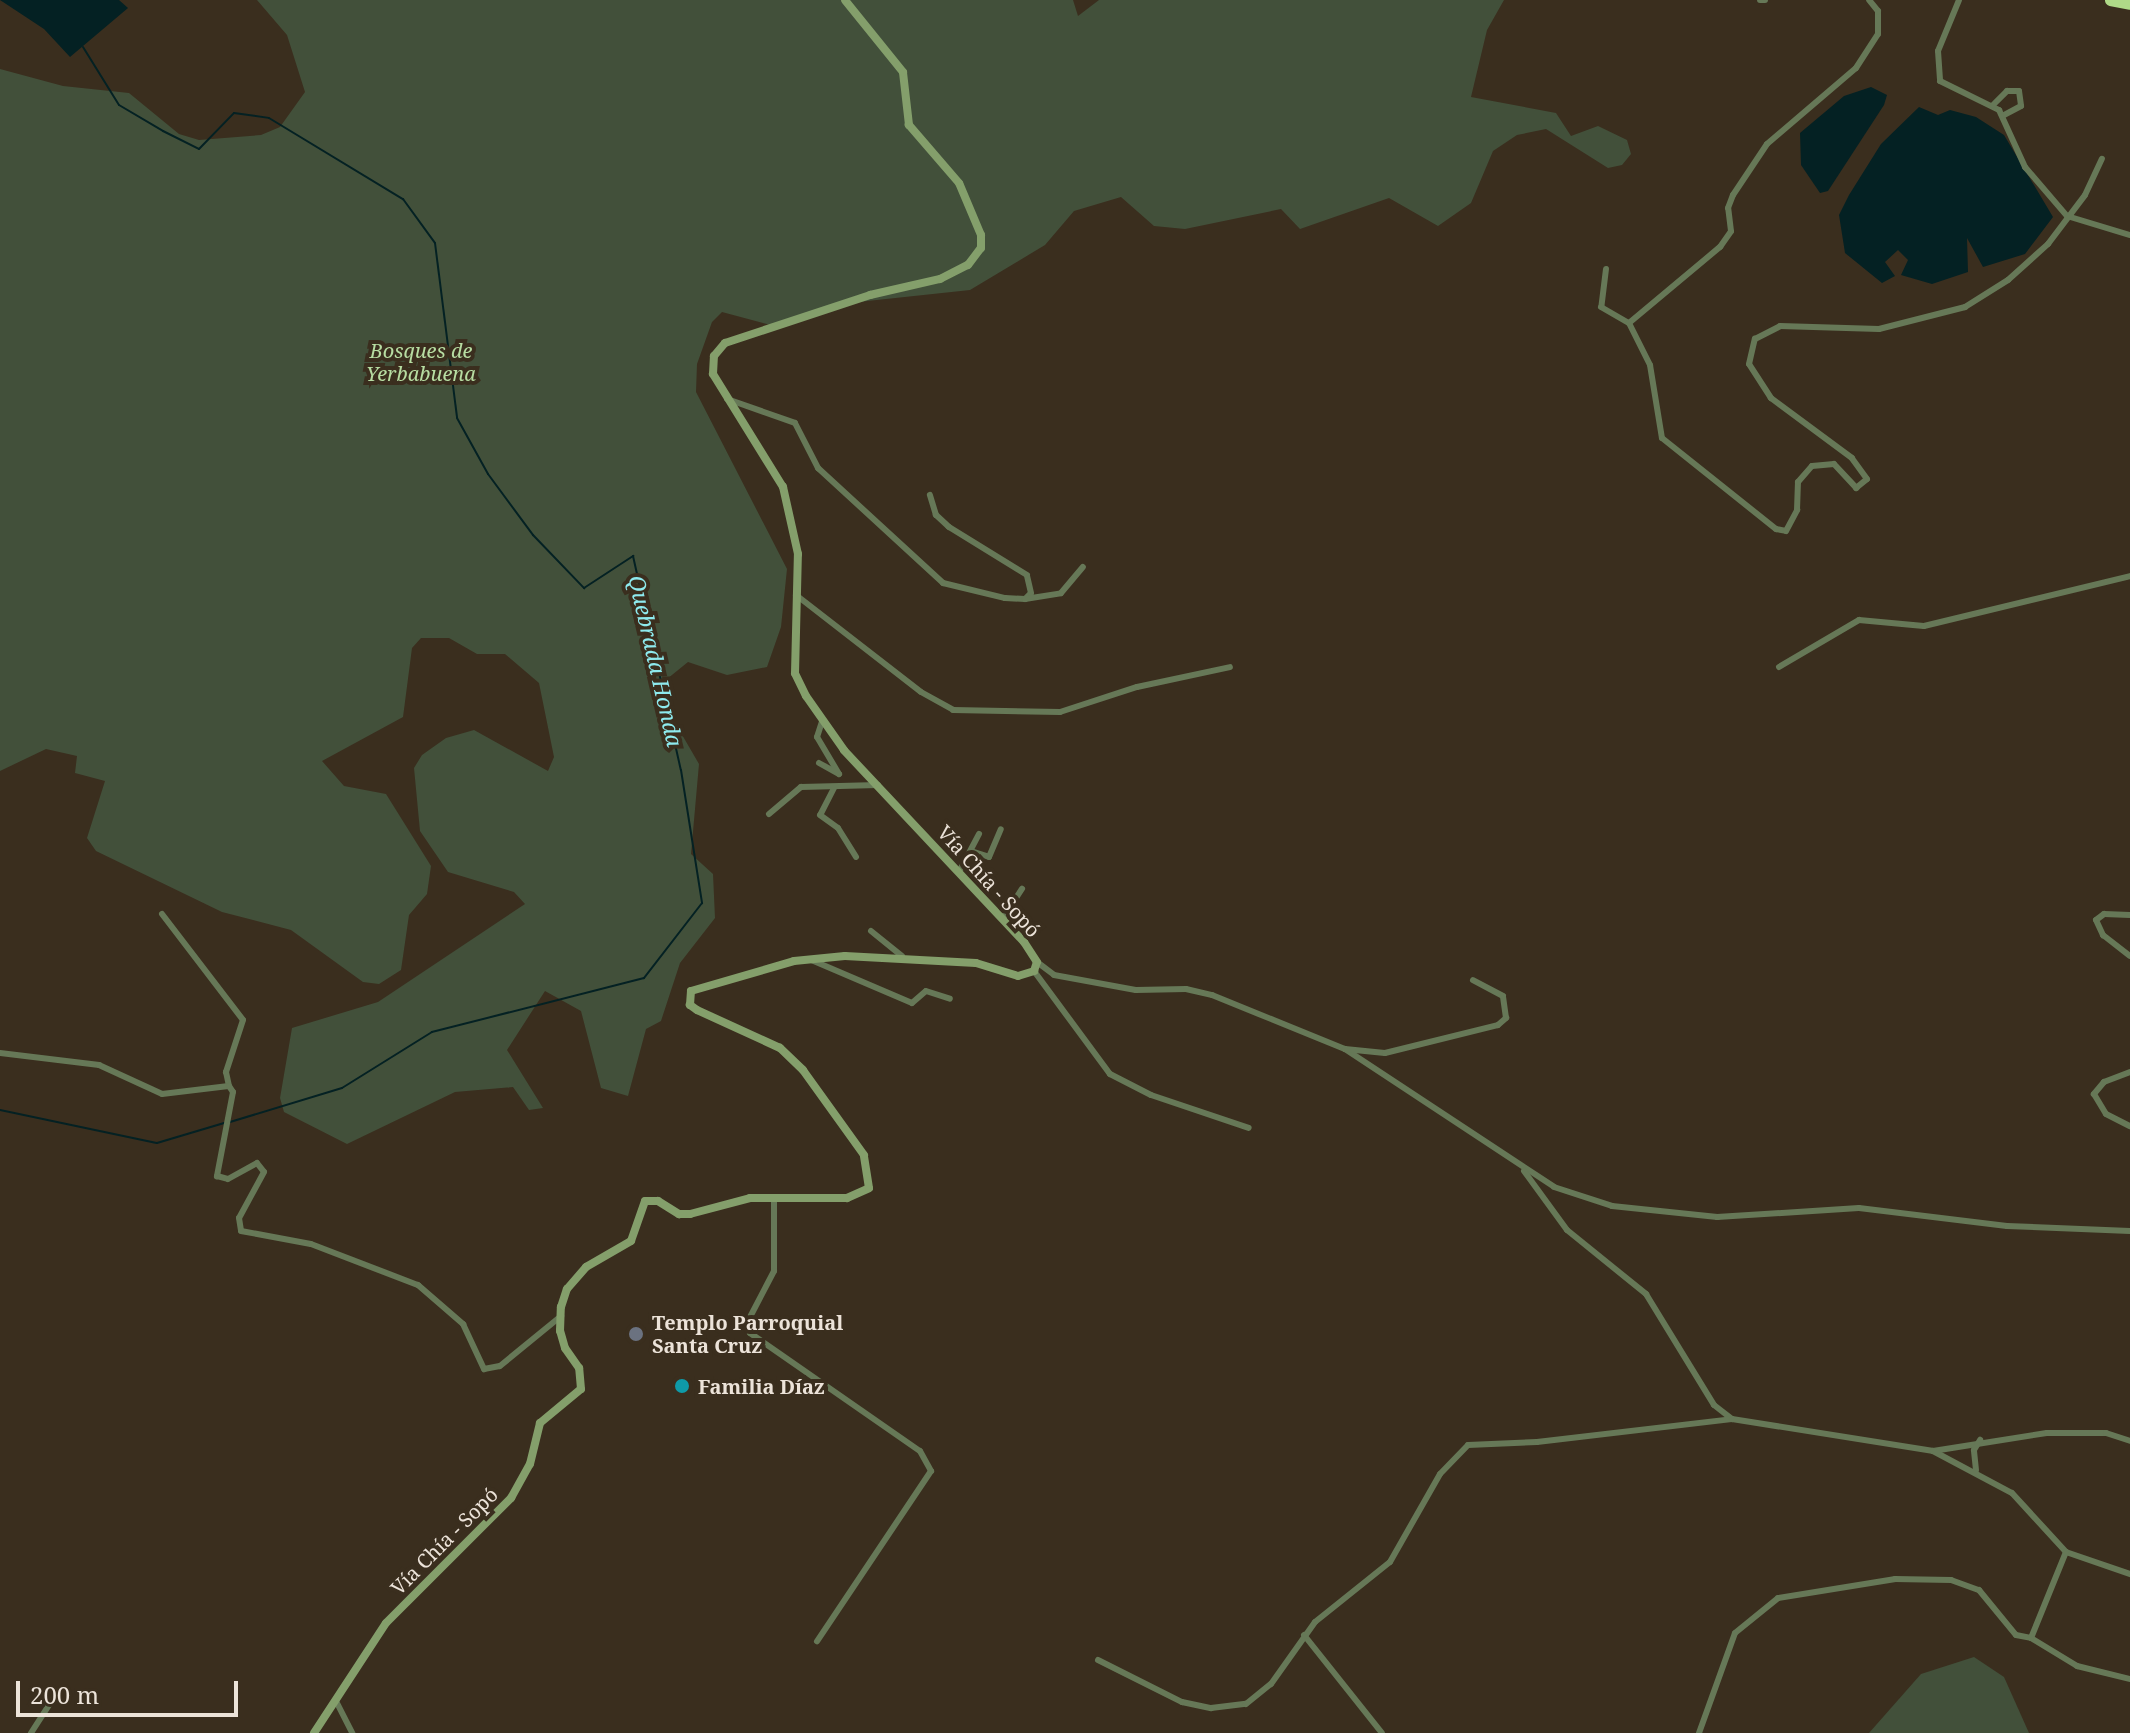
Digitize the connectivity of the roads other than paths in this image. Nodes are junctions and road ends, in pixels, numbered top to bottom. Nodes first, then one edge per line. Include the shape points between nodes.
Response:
1 (845, 0) edge
2 (1869, 0) edge
3 (1959, 0) edge
4 (2110, 0) edge
5 (2130, 4) edge
6 (1993, 105) junction
7 (2002, 116) junction
8 (2102, 159) dead end
9 (2067, 216) junction
10 (2130, 235) edge
11 (1606, 269) dead end
12 (1629, 323) junction
13 (723, 398) junction
14 (930, 495) dead end
15 (1083, 567) dead end
16 (2130, 576) edge
17 (793, 593) junction
18 (1025, 599) junction
19 (1230, 667) dead end
20 (1779, 667) dead end
21 (822, 722) junction
22 (819, 763) dead end
23 (878, 785) junction
24 (834, 788) junction
25 (769, 814) dead end
26 (1001, 829) dead end
27 (979, 834) dead end
28 (971, 851) junction
29 (856, 857) dead end
30 (959, 872) junction
31 (1022, 889) dead end
32 (162, 914) dead end
33 (2130, 915) edge
34 (1003, 918) junction
35 (871, 931) dead end
36 (902, 956) junction
37 (2130, 956) edge
38 (809, 959) junction
39 (1036, 966) junction
40 (1473, 980) dead end
41 (950, 999) dead end
42 (1345, 1049) junction
43 (0, 1053) edge
44 (2130, 1072) edge
45 (229, 1086) junction
46 (2130, 1126) edge
47 (1249, 1128) dead end
48 (1521, 1167) junction
49 (774, 1197) junction
50 (2130, 1231) edge
51 (561, 1316) junction
52 (1732, 1419) junction
53 (1980, 1440) junction
54 (2130, 1441) edge
55 (1933, 1451) junction
56 (1976, 1471) junction
57 (2066, 1552) junction
58 (2130, 1574) edge
59 (1304, 1635) junction
60 (2031, 1638) junction
61 (817, 1641) dead end
62 (1098, 1660) dead end
63 (2130, 1679) edge
64 (56, 1694) dead end
65 (337, 1703) junction
66 (31, 1733) edge
67 (314, 1733) edge
68 (352, 1733) edge
69 (1382, 1733) edge
70 (1699, 1733) edge

1 - 13 street, Vía Chía - Sopó via 903,72 909,125 959,183 981,235 981,248 968,265 940,279 870,295 725,343 714,356 713,374
2 - 12 street via 1878,11 1878,34 1856,68 1787,121 1767,144 1733,195 1728,208 1731,231 1720,247
3 - 6 street via 1938,51 1936,72 1946,86
4 - 5 highway
6 - 7 street
6 - 7 street via 2007,91 2019,91 2021,106
7 - 9 street via 2032,178
8 - 9 street via 2085,195
9 - 10 street
9 - 12 street via 2031,262 1965,307 1879,329 1780,326 1755,339 1749,364 1754,377 1787,413 1852,458 1867,479 1856,488 1834,464 1812,466 1798,482 1797,510 1786,531 1776,529 1662,438 1650,365
11 - 12 street via 1601,307
13 - 17 street, Vía Chía - Sopó via 765,452 783,487 796,534
13 - 18 street via 795,423 818,468 878,518 933,576 958,588
14 - 18 street via 936,515 949,527 1027,575 1031,593
15 - 18 street via 1061,593
16 - 20 street via 1924,626 1859,620
17 - 19 street via 921,692 953,710 1060,712 1137,687
17 - 21 street, Vía Chía - Sopó via 795,673
21 - 22 street via 817,737 839,774
21 - 23 street, Vía Chía - Sopó
23 - 24 street
23 - 30 street, Vía Chía - Sopó
24 - 25 street via 801,787
24 - 29 street via 820,815 838,828
26 - 28 street via 989,857
27 - 28 street
28 - 30 street
30 - 34 street, Vía Chía - Sopó
31 - 34 street
32 - 45 street via 243,1020 226,1072
33 - 37 street via 2104,914 2096,920 2103,935
34 - 39 street, Vía Chía - Sopó
35 - 36 street
36 - 38 street, Vía Chía - Sopó
36 - 39 street, Vía Chía - Sopó via 976,963 1018,976
38 - 41 street via 912,1003 926,991
38 - 49 street, Vía Chía - Sopó via 746,979 704,985 689,997 697,1010 780,1048 803,1070 870,1172 869,1188 855,1196
39 - 42 street via 1081,980 1212,995
39 - 47 street via 1110,1074 1151,1095
40 - 42 street via 1503,996 1506,1018 1498,1025 1385,1053
42 - 48 street
43 - 45 street via 99,1065 162,1094
44 - 46 street via 2104,1082 2094,1094 2099,1108
45 - 51 street via 233,1092 215,1167 222,1179 253,1163 263,1168 239,1218 245,1235 311,1244 418,1285 463,1324 484,1369 500,1366
48 - 50 street via 1580,1197 1662,1214 1717,1217 1859,1208 2007,1226
48 - 52 street via 1567,1230 1646,1294 1714,1405
49 - 51 street, Vía Chía - Sopó via 690,1214 645,1201 631,1241 586,1267 567,1289
49 - 61 street via 774,1271 748,1321 750,1333 920,1451 931,1471
51 - 65 street, Vía Chía - Sopó via 565,1348 583,1378 581,1389 540,1423 530,1464 511,1498 398,1609 361,1658
52 - 55 street
52 - 59 street via 1468,1445 1440,1474 1390,1562
53 - 54 street via 2066,1432 2106,1433
53 - 55 street
53 - 56 street via 1974,1450
55 - 56 street
56 - 57 street via 2012,1493
57 - 58 street
57 - 60 street
59 - 62 street via 1271,1684 1246,1704 1229,1707 1182,1702
59 - 69 street
60 - 63 street via 2077,1666
60 - 70 street via 2016,1635 1979,1590 1951,1580 1919,1577 1789,1593 1759,1609 1735,1633
64 - 66 street
65 - 67 street, Vía Chía - Sopó
65 - 68 street

